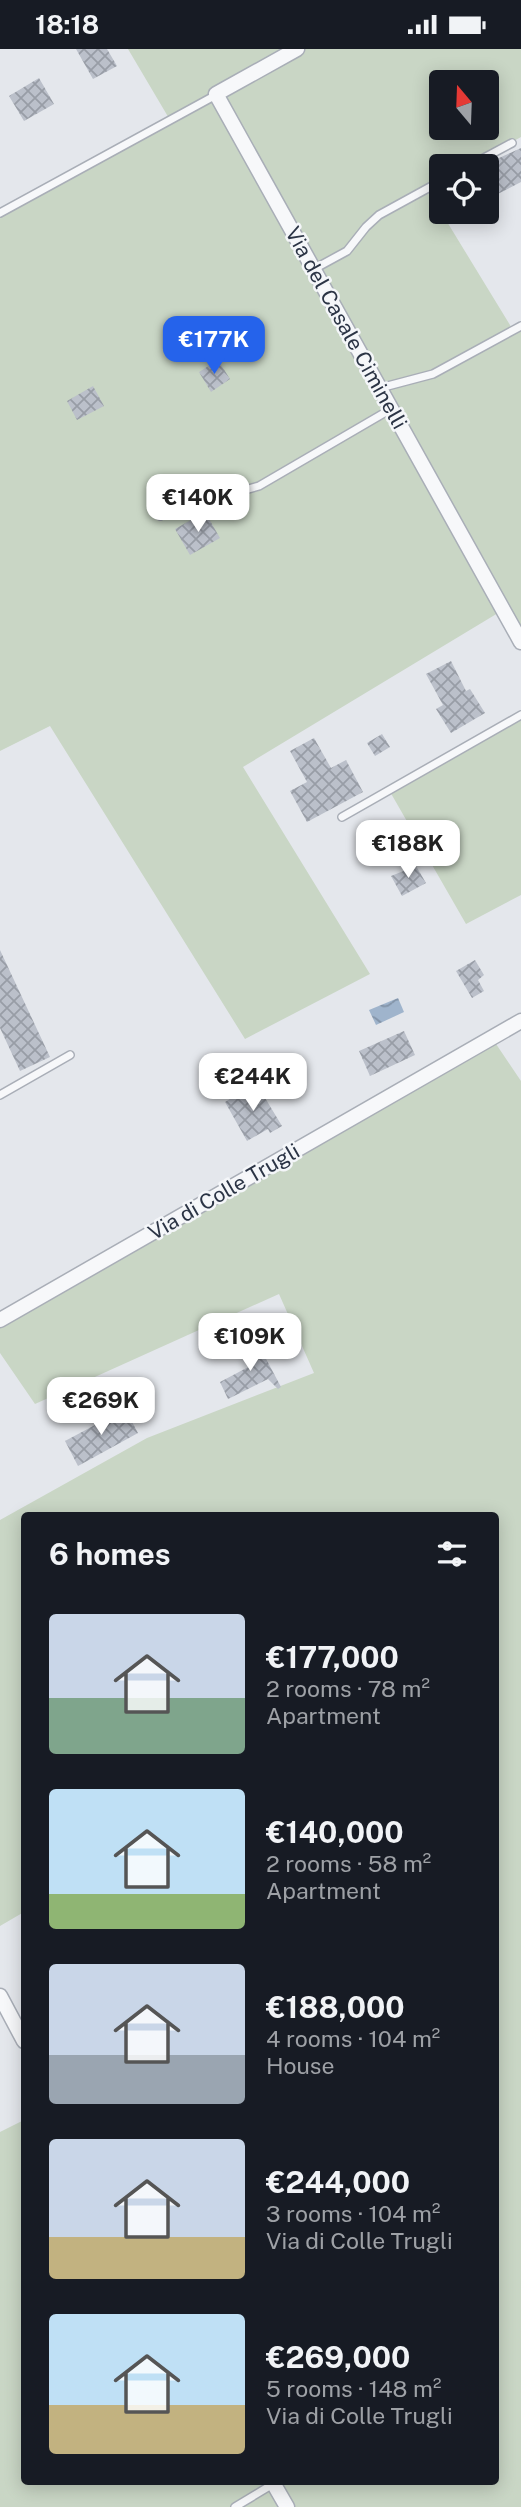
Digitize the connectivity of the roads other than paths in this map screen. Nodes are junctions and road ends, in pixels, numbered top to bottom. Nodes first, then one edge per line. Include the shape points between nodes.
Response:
1 (297, 49) edge
2 (216, 94) junction
3 (512, 143) dead end
4 (491, 154) edge
5 (429, 188) edge
6 (0, 213) edge
7 (314, 269) junction
8 (521, 326) edge
9 (380, 388) junction
10 (391, 409) junction
11 (160, 516) dead end
12 (521, 642) edge
13 (521, 715) edge
14 (342, 817) dead end
15 (521, 1021) edge
16 (70, 1055) dead end
17 (0, 1095) edge
18 (0, 1320) edge
19 (0, 1996) edge
20 (21, 2035) edge
21 (270, 2485) edge
22 (274, 2485) edge
23 (235, 2507) edge
24 (287, 2507) edge

1 - 2 street
2 - 6 lane
2 - 7 street, Via del Casale Ciminelli
3 - 4 lane
5 - 7 lane via 379,215 348,251
7 - 9 street, Via del Casale Ciminelli
8 - 9 lane via 433,375
9 - 10 street, Via del Casale Ciminelli
10 - 11 lane via 259,486 195,498
10 - 12 street, Via del Casale Ciminelli
13 - 14 lane
15 - 18 street, Via di Colle Trugli
16 - 17 lane
19 - 20 street
21 - 23 lane
22 - 24 street

